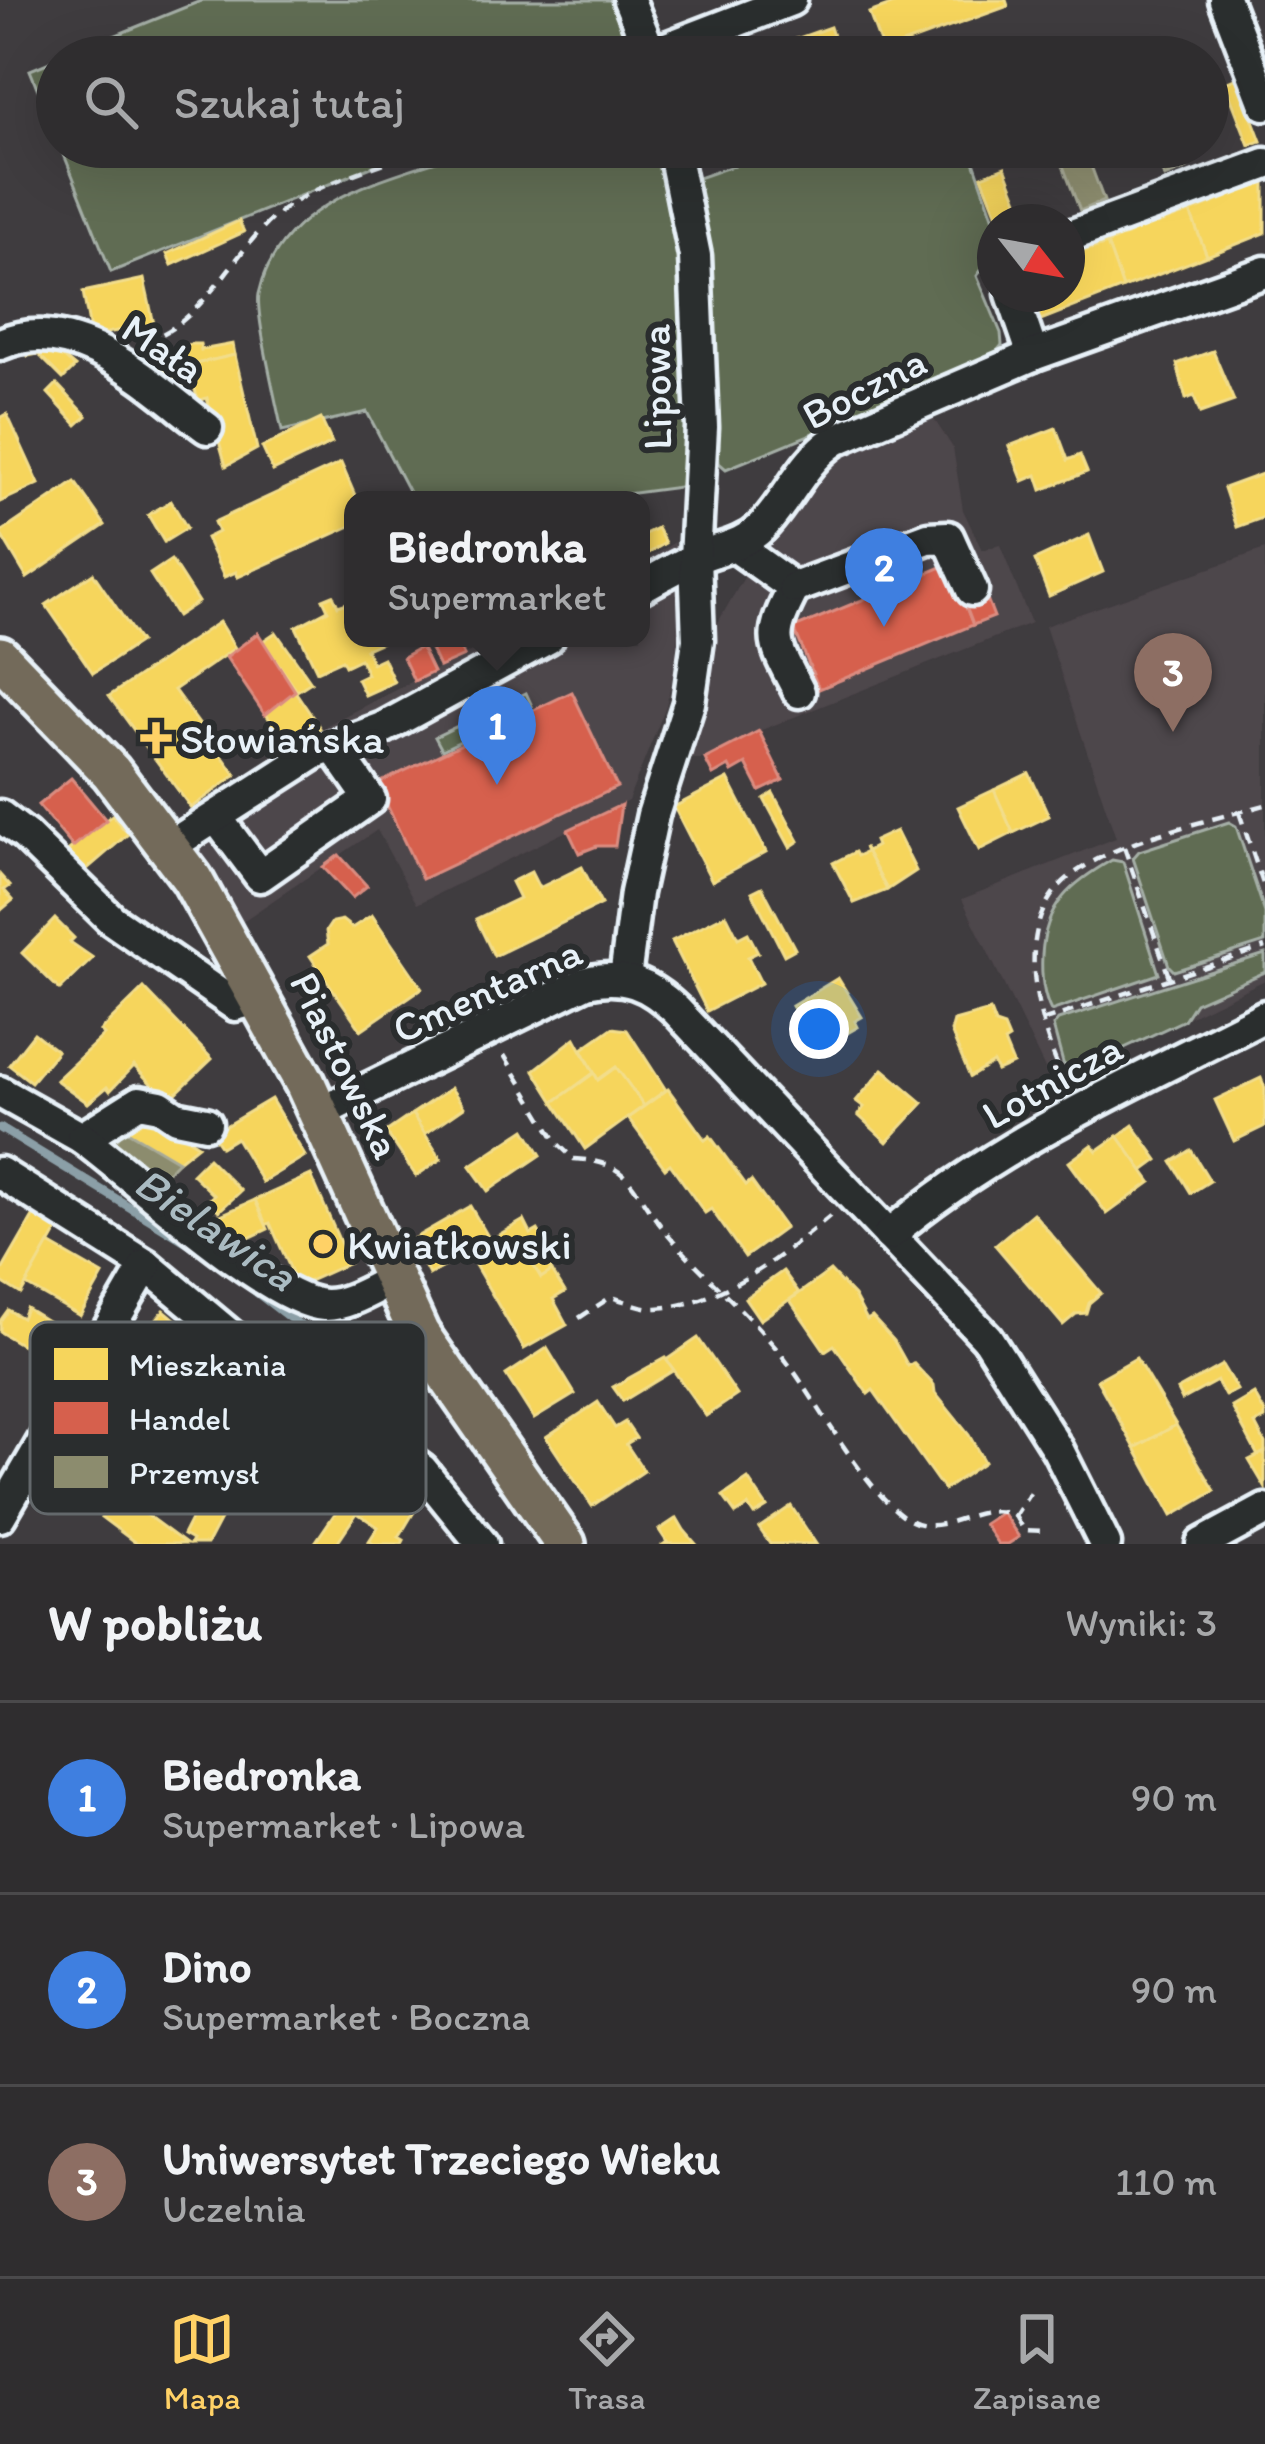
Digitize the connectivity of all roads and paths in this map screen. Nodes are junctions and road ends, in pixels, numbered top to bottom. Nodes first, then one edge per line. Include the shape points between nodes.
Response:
1 (629, 0) edge
2 (791, 0) edge
3 (1225, 0) edge
4 (643, 36) edge
5 (699, 36) edge
6 (1265, 104) edge
7 (1265, 164) edge
8 (377, 168) edge
9 (677, 168) edge
10 (1085, 230) edge
11 (1265, 272) edge
12 (1018, 312) edge
13 (0, 344) edge
14 (1034, 356) junction
15 (113, 357) junction
16 (207, 428) dead end
17 (735, 546) junction
18 (695, 558) junction
19 (650, 582) edge
20 (794, 587) junction
21 (972, 590) dead end
22 (532, 647) edge
23 (0, 657) edge
24 (799, 692) dead end
25 (333, 746) junction
26 (1265, 805) edge
27 (1239, 812) junction
28 (0, 816) edge
29 (216, 817) junction
30 (170, 846) junction
31 (1124, 847) junction
32 (1265, 890) edge
33 (1265, 947) edge
34 (1169, 977) junction
35 (625, 978) junction
36 (261, 998) junction
37 (1265, 1016) edge
38 (1042, 1021) junction
39 (498, 1045) dead end
40 (1068, 1088) dead end
41 (0, 1092) edge
42 (319, 1113) junction
43 (206, 1123) dead end
44 (82, 1138) junction
45 (0, 1173) edge
46 (854, 1196) junction
47 (889, 1235) junction
48 (146, 1265) junction
49 (393, 1279) junction
50 (723, 1288) junction
51 (579, 1318) dead end
52 (113, 1322) edge
53 (214, 1322) edge
54 (413, 1322) edge
55 (426, 1344) edge
56 (30, 1464) edge
57 (426, 1475) edge
58 (1030, 1492) dead end
59 (1265, 1510) edge
60 (0, 1516) edge
61 (1015, 1516) junction
62 (1046, 1531) dead end
63 (482, 1544) edge
64 (565, 1544) edge
65 (1105, 1544) edge
66 (1202, 1544) edge

1 - 4 street
2 - 5 street
3 - 6 street
7 - 10 street
8 - 15 path via 288,205 190,313 160,338 124,346
9 - 18 street, Lipowa via 695,256 702,428
11 - 14 street, Boczna
12 - 14 street
13 - 15 street, Mała via 47,337
14 - 17 street, Boczna via 835,440 809,461 762,527
15 - 16 street, Mała
17 - 18 street, Boczna
17 - 20 street
18 - 19 street, Boczna
18 - 35 street, Lipowa via 698,640 689,703 648,835
20 - 21 street via 928,538 948,538
20 - 24 street via 776,624 776,647
22 - 25 street via 383,728
23 - 30 main road, Piastowska
25 - 29 street
25 - 29 street via 370,799 260,876
26 - 27 path
27 - 31 path
27 - 32 path
28 - 36 street via 129,932 235,1005
29 - 30 street
30 - 36 main road, Piastowska
31 - 34 path
31 - 38 path via 1050,896 1034,939
33 - 34 path
34 - 38 path
35 - 42 street, Cmentarna via 586,982
35 - 46 street via 676,1010
36 - 42 main road, Piastowska
37 - 47 street, Lotnicza via 1011,1150
38 - 40 path
39 - 50 path via 558,1144 574,1159 615,1167
41 - 44 street
42 - 49 main road, Piastowska
43 - 44 street via 139,1102
44 - 49 street via 292,1296 338,1303
45 - 48 street
46 - 47 street
46 - 50 path via 748,1278
47 - 65 street via 987,1338
48 - 52 street
48 - 53 street
49 - 54 main road, Piastowska
50 - 51 path via 655,1308 611,1297
50 - 61 path via 906,1520 952,1525 1001,1509
55 - 64 main road, Piastowska
56 - 60 street
57 - 63 street
58 - 61 path
59 - 66 street
61 - 62 path via 1023,1530

